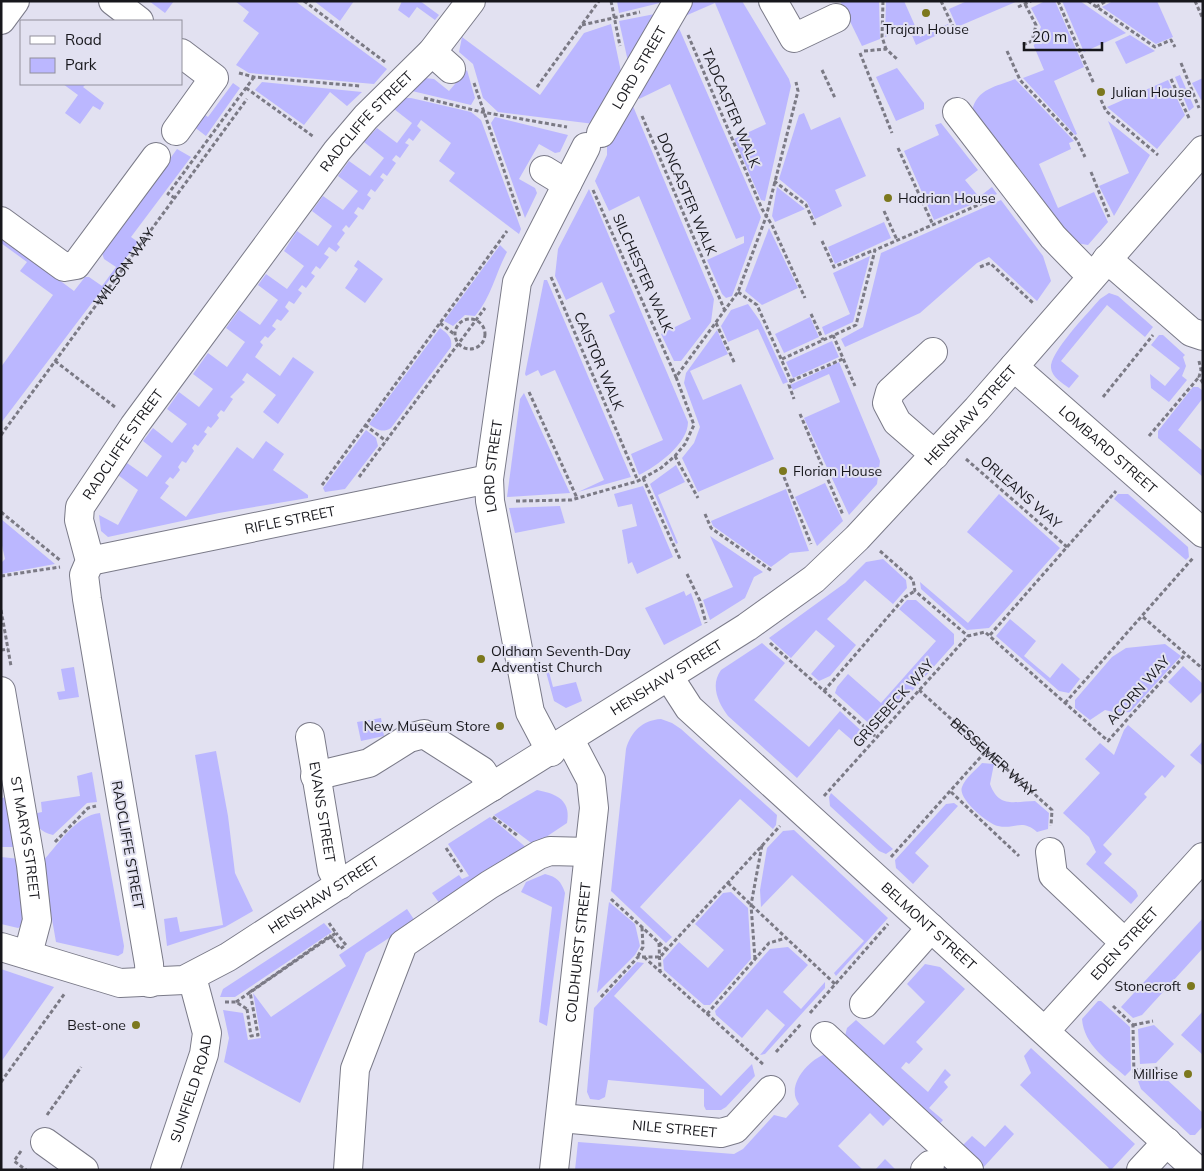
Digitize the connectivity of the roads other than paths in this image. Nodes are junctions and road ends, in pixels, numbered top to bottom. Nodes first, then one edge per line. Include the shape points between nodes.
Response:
1 (15, 1) edge
2 (113, 1) edge
3 (471, 1) edge
4 (773, 1) edge
5 (676, 5) edge
6 (836, 18) dead end
7 (1, 20) edge
8 (138, 20) edge
9 (182, 54) edge
10 (957, 112) dead end
11 (176, 131) dead end
12 (1203, 150) edge
13 (156, 157) dead end
14 (1, 221) edge
15 (1099, 268) junction
16 (1200, 343) edge
17 (933, 352) dead end
18 (1014, 367) junction
19 (948, 454) junction
20 (490, 490) junction
21 (1198, 545) edge
22 (78, 563) junction
23 (669, 676) junction
24 (6, 679) edge
25 (310, 737) dead end
26 (560, 746) junction
27 (316, 776) junction
28 (490, 799) junction
29 (1050, 842) road end
30 (589, 852) junction
31 (1203, 857) edge
32 (340, 885) junction
33 (931, 928) junction
34 (1124, 942) junction
35 (1, 947) edge
36 (28, 954) junction
37 (192, 977) junction
38 (150, 983) junction
39 (864, 1004) dead end
40 (1045, 1031) junction
41 (825, 1036) dead end
42 (769, 1079) road end
43 (561, 1118) junction
44 (45, 1142) dead end
45 (1167, 1142) junction
46 (84, 1170) edge
47 (165, 1170) edge
48 (348, 1170) edge
49 (554, 1170) edge
50 (969, 1170) edge
51 (1141, 1170) edge
52 (1197, 1170) edge

1 - 7 street
2 - 8 street
3 - 22 street, RADCLIFFE STREET via 452,65 410,86 366,117 337,151 134,426 80,507
4 - 6 street via 794,38
5 - 20 street, LORD STREET via 630,85 568,180 517,282
9 - 11 street via 224,75
10 - 15 street via 1053,237
12 - 15 street, HENSHAW STREET
13 - 14 street via 76,265 64,267
15 - 16 street via 1191,332
15 - 18 street, HENSHAW STREET
17 - 19 street via 890,392 887,403 897,422
18 - 19 street, HENSHAW STREET
18 - 21 street, LOMBARD STREET
19 - 23 street, HENSHAW STREET via 814,579 747,627
20 - 22 street, RIFLE STREET
20 - 26 street, LORD STREET via 530,712
22 - 38 street, RADCLIFFE STREET via 84,575
23 - 26 street, HENSHAW STREET
23 - 33 street, BELMONT STREET via 689,708
24 - 36 street, ST MARYS STREET via 36,920
25 - 27 street, EVANS STREET
26 - 28 street, HENSHAW STREET
26 - 30 street, COLDHURST STREET via 591,780 594,808
27 - 28 street via 369,763 394,734 409,738 424,734 482,771
27 - 32 street, EVANS STREET via 333,875
28 - 32 street, HENSHAW STREET
29 - 34 street via 1053,875
30 - 43 street, COLDHURST STREET
30 - 48 street via 550,851 539,855 403,944 355,1069
31 - 34 street, EDEN STREET
32 - 37 street, HENSHAW STREET
33 - 39 street
33 - 40 street, BELMONT STREET
34 - 40 street, EDEN STREET
35 - 36 street, HENSHAW STREET
36 - 38 street, HENSHAW STREET via 120,983
37 - 38 street, HENSHAW STREET
37 - 47 street, SUNFIELD ROAD via 207,1033 204,1054
40 - 45 street, BELMONT STREET
41 - 50 street
42 - 43 street, NILE STREET via 735,1129 721,1133
43 - 49 street, COLDHURST STREET
44 - 46 street
45 - 51 street
45 - 52 street, BELMONT STREET

